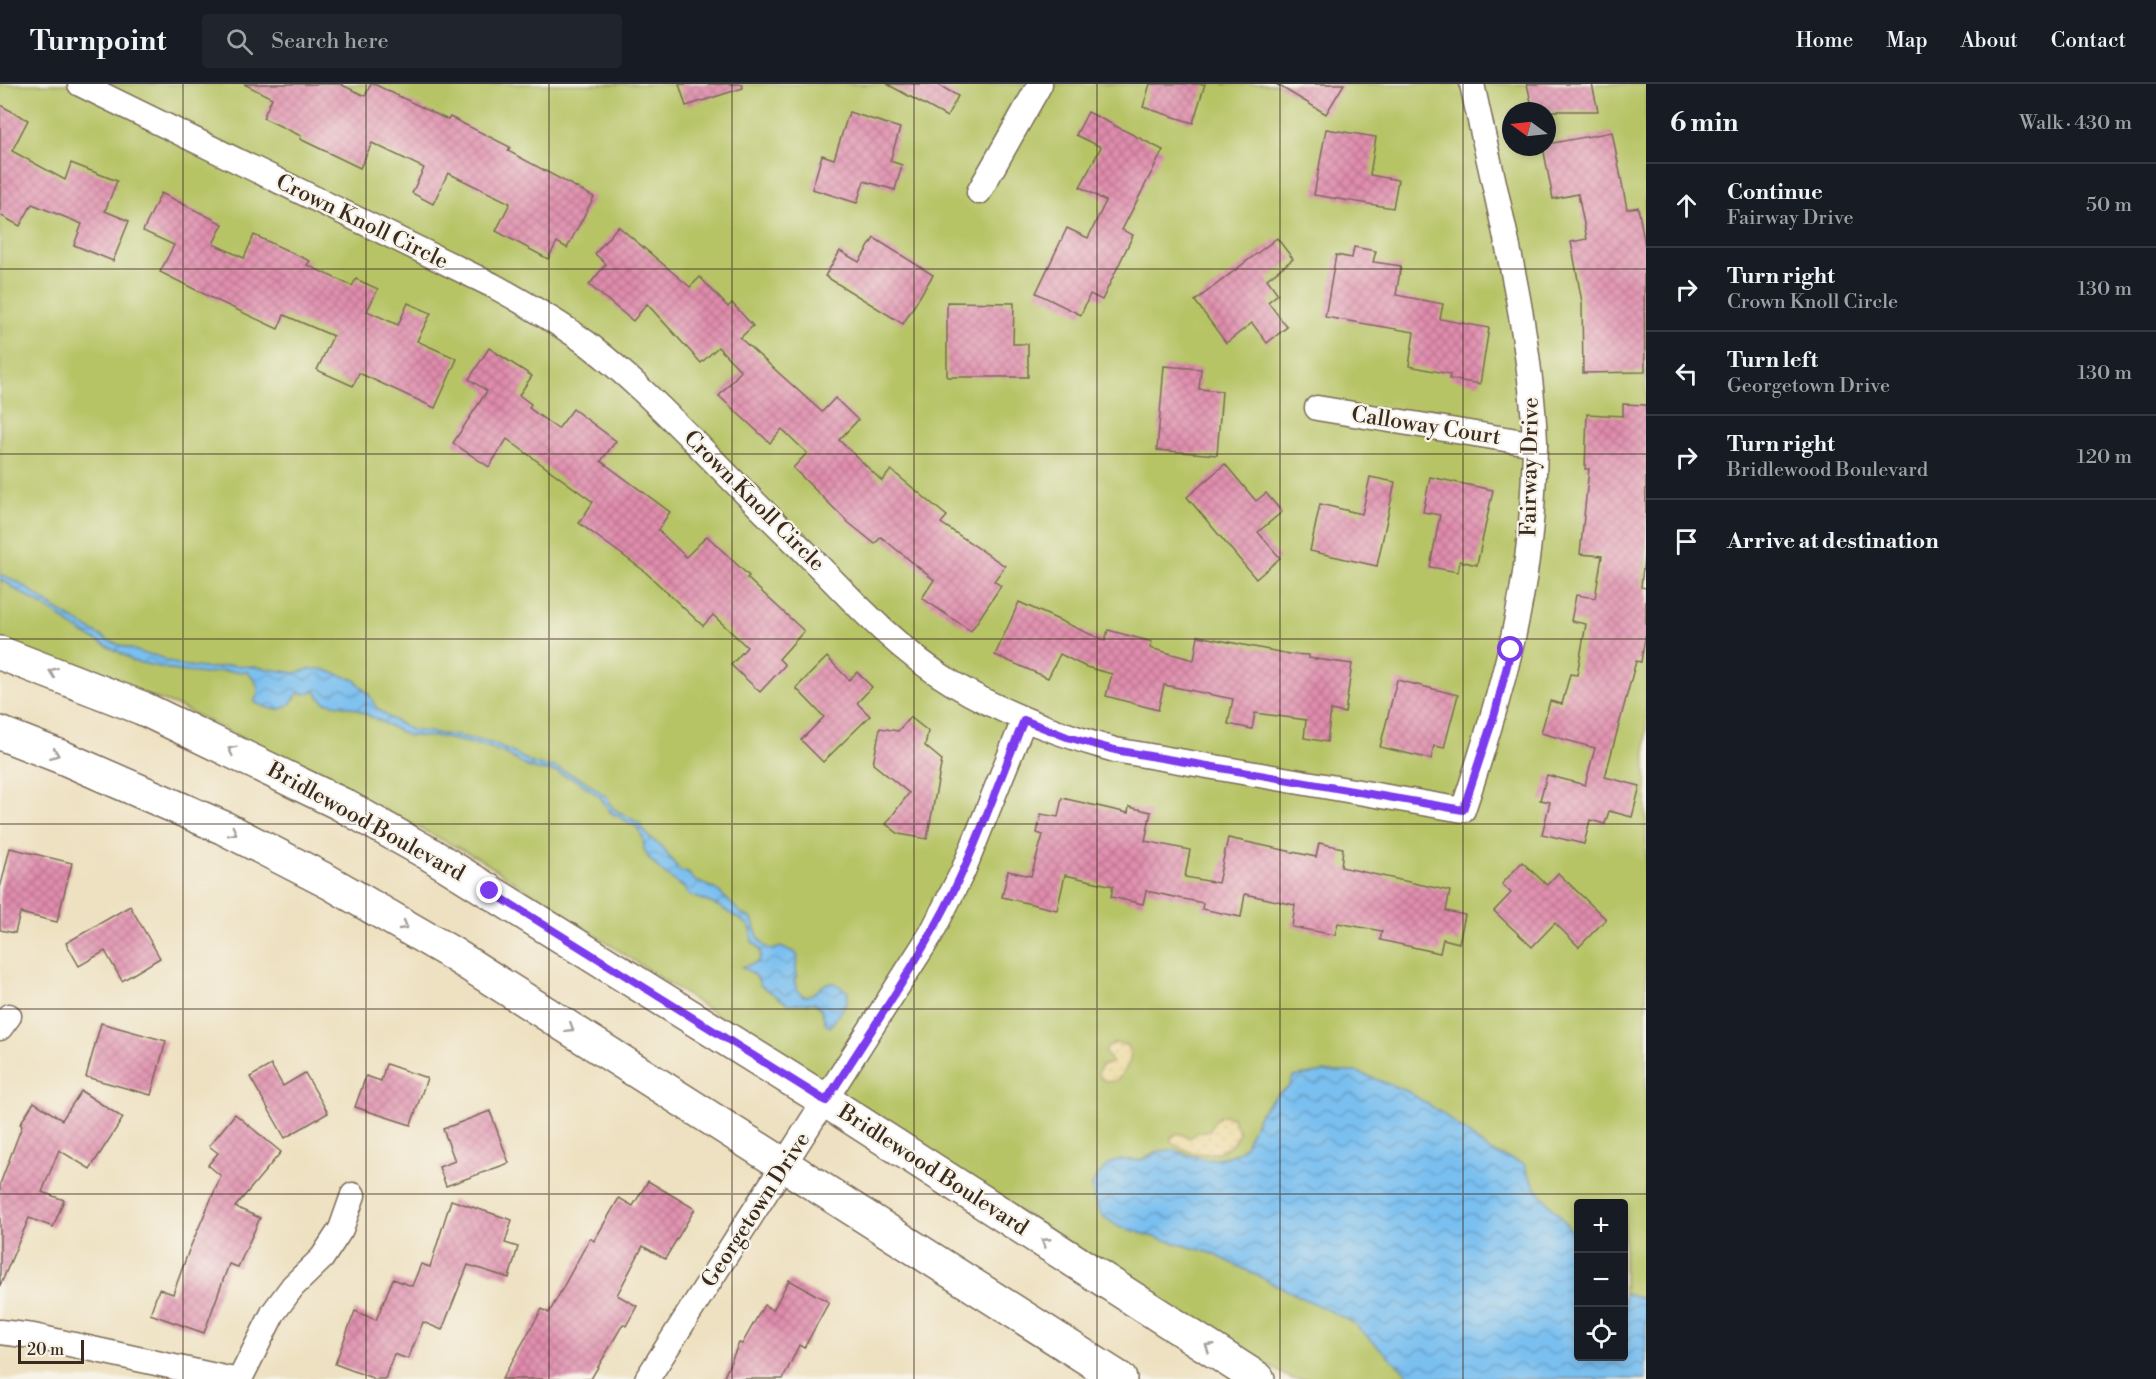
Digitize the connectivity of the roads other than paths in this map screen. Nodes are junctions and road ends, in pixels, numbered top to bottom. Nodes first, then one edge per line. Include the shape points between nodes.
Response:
1 (80, 84) edge
2 (1040, 84) edge
3 (1472, 84) edge
4 (979, 192) dead end
5 (1317, 408) dead end
6 (1535, 444) junction
7 (0, 652) edge
8 (1024, 720) junction
9 (0, 733) edge
10 (1463, 810) joint
11 (826, 1101) junction
12 (785, 1165) junction
13 (353, 1196) dead end
14 (0, 1332) edge
15 (229, 1379) edge
16 (240, 1379) edge
17 (647, 1379) edge
18 (1120, 1379) edge
19 (1258, 1379) edge

1 - 8 street, Crown Knoll Circle via 492,285 557,322 646,394 920,661 983,701
2 - 4 street
3 - 6 street, Fairway Drive via 1524,328
5 - 6 street, Calloway Court
6 - 10 street, Fairway Drive via 1523,597 1495,713
11 -> 7 main road, Bridlewood Boulevard via 490,891 340,804 142,708
8 - 10 street, Crown Knoll Circle via 1115,750
8 - 11 street, Georgetown Drive via 945,907
9 -> 12 main road via 224,828 329,882 448,951
11 - 12 street, Georgetown Drive
19 -> 11 main road, Bridlewood Boulevard
12 - 17 street, Georgetown Drive
12 - 18 main road
13 - 16 street via 341,1229 322,1258 293,1286 273,1313
14 - 15 street

